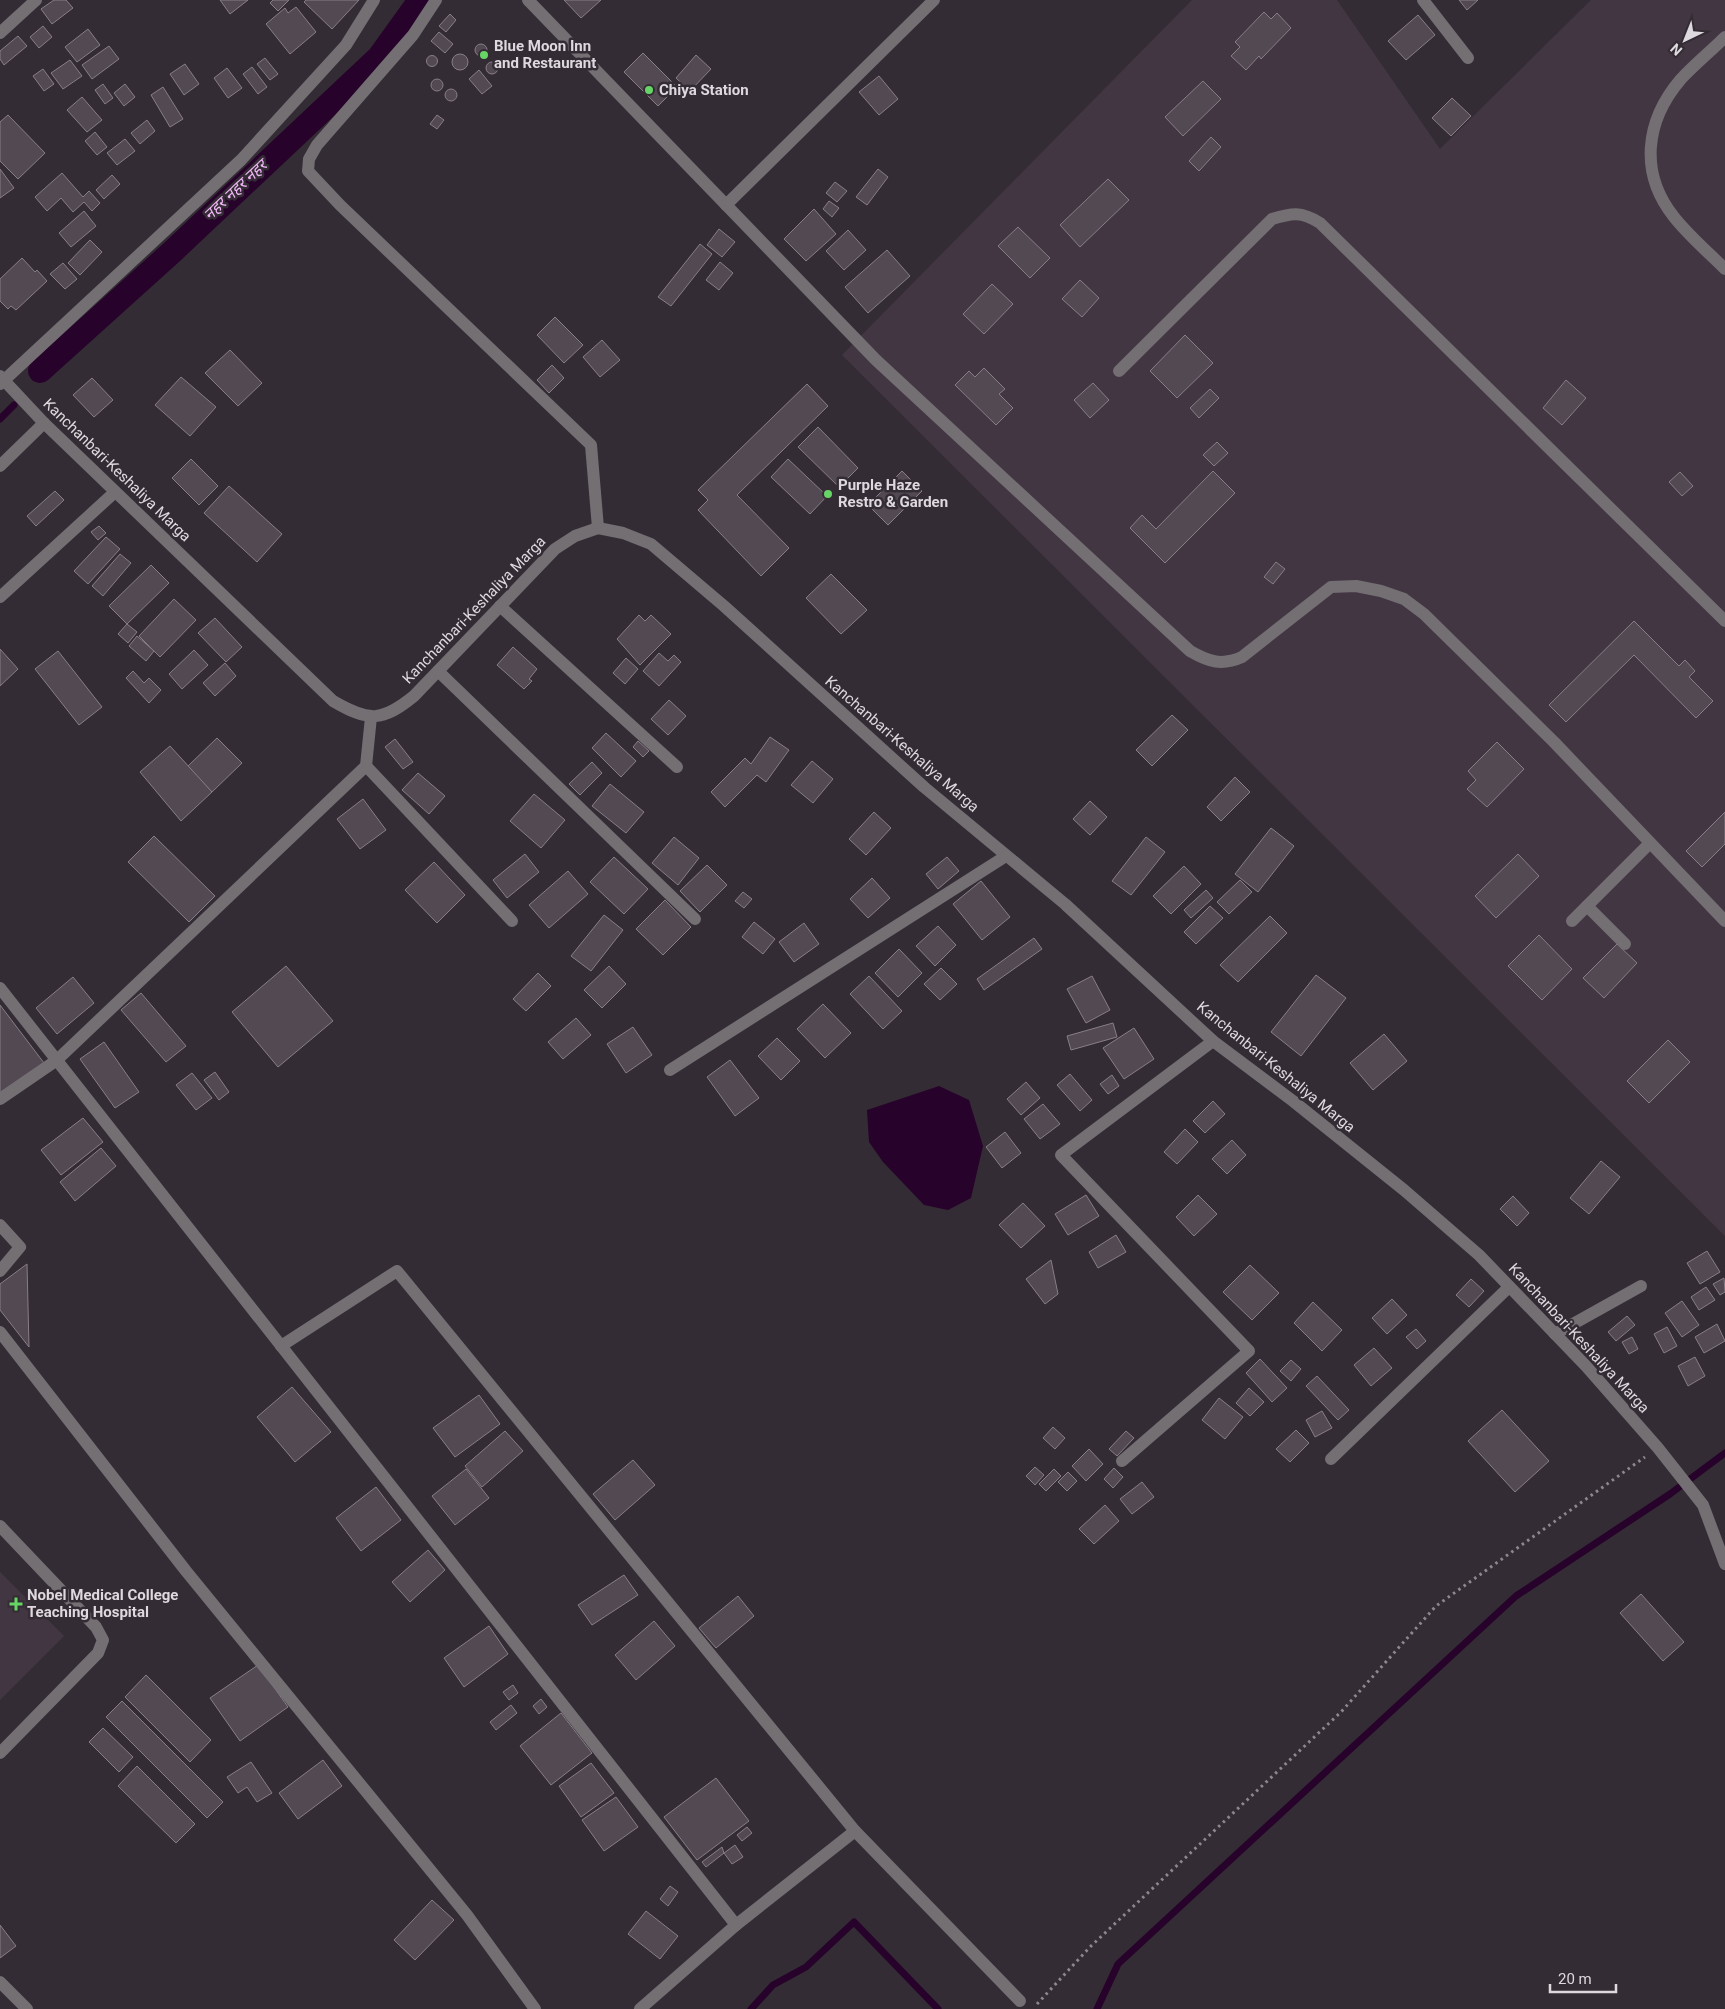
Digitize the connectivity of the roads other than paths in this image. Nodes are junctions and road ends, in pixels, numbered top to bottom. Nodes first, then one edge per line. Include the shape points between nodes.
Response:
1 (36, 0) edge
2 (374, 0) edge
3 (436, 0) edge
4 (528, 0) edge
5 (934, 0) edge
6 (1423, 0) edge
7 (0, 33) edge
8 (1725, 36) edge
9 (1468, 58) dead end
10 (726, 204) junction
11 (1725, 269) edge
12 (1119, 370) dead end
13 (3, 382) edge
14 (44, 423) junction
15 (0, 466) edge
16 (115, 492) junction
17 (598, 528) junction
18 (0, 597) edge
19 (500, 606) junction
20 (1725, 620) edge
21 (438, 670) junction
22 (371, 717) junction
23 (366, 766) junction
24 (677, 767) dead end
25 (1650, 843) junction
26 (1006, 856) junction
27 (1587, 906) junction
28 (695, 919) dead end
29 (512, 921) dead end
30 (1572, 921) dead end
31 (1725, 921) edge
32 (1625, 944) dead end
33 (0, 988) edge
34 (1213, 1041) junction
35 (56, 1060) junction
36 (670, 1070) dead end
37 (0, 1099) edge
38 (0, 1225) edge
39 (0, 1271) edge
40 (1509, 1286) junction
41 (1641, 1286) dead end
42 (0, 1332) edge
43 (1555, 1334) junction
44 (281, 1346) junction
45 (1331, 1459) dead end
46 (1122, 1461) dead end
47 (0, 1526) edge
48 (1725, 1564) edge
49 (0, 1753) edge
50 (855, 1831) junction
51 (736, 1926) junction
52 (0, 1982) edge
53 (1020, 2001) dead end
54 (27, 2009) edge
55 (535, 2009) edge
56 (640, 2009) edge

1 - 7 street
2 - 13 street via 346,45 241,160
3 - 17 street via 412,35 317,145 309,159 308,170 340,205 591,445
4 - 10 street
5 - 10 street
6 - 9 street
8 - 11 street via 1681,80 1662,107 1650,142 1652,179 1674,217
10 - 25 street via 876,360 1190,650 1204,659 1231,662 1242,657 1332,587 1356,586 1404,599 1431,621 1554,742
12 - 20 street via 1272,219 1292,213 1311,217
13 - 14 street, Kanchanbari-Keshaliya Marga
14 - 15 street
14 - 16 street, Kanchanbari-Keshaliya Marga
16 - 18 street
16 - 22 street, Kanchanbari-Keshaliya Marga via 333,701 354,713
17 - 19 street, Kanchanbari-Keshaliya Marga via 555,549
17 - 26 street, Kanchanbari-Keshaliya Marga via 651,544 724,606 828,703
19 - 21 street, Kanchanbari-Keshaliya Marga
19 - 24 street
21 - 22 street, Kanchanbari-Keshaliya Marga via 394,712
21 - 28 street
22 - 23 street
23 - 29 street
23 - 35 street
25 - 27 street
25 - 31 street
26 - 34 street, Kanchanbari-Keshaliya Marga via 1064,904
26 - 36 street
27 - 30 street
27 - 32 street
33 - 35 street
34 - 40 street, Kanchanbari-Keshaliya Marga via 1404,1190 1479,1255
34 - 46 street via 1061,1155 1249,1351
35 - 37 street
35 - 44 street
38 - 39 street via 20,1248
40 - 43 street, Kanchanbari-Keshaliya Marga
40 - 45 street
41 - 43 street
42 - 55 street via 186,1571 467,1916
43 - 48 street, Kanchanbari-Keshaliya Marga via 1658,1448 1702,1505
44 - 50 street via 397,1270
44 - 51 street
47 - 49 street via 96,1627 103,1640 98,1653
50 - 51 street
50 - 53 street
51 - 56 street
52 - 54 street

